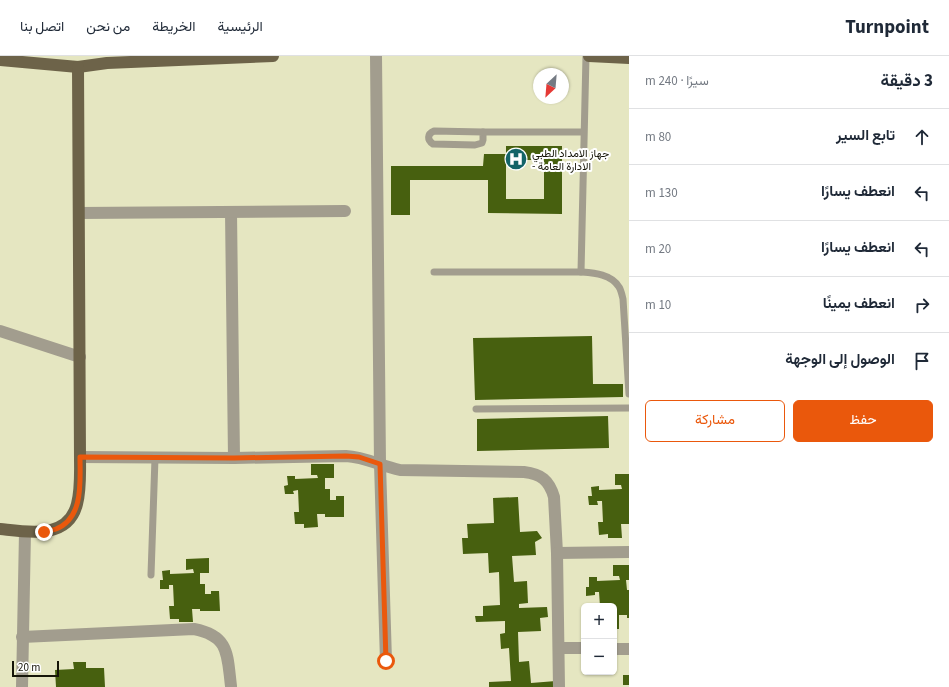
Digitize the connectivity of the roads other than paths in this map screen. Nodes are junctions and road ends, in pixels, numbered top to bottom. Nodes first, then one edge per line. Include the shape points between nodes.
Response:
1 (273, 56) edge
2 (376, 56) edge
3 (586, 56) edge
4 (589, 56) edge
5 (629, 58) edge
6 (0, 60) edge
7 (78, 67) junction
8 (483, 132) junction
9 (583, 132) junction
10 (345, 211) dead end
11 (231, 212) junction
12 (79, 214) junction
13 (434, 272) dead end
14 (581, 272) junction
15 (0, 331) edge
16 (80, 357) junction
17 (629, 394) edge
18 (629, 408) edge
19 (476, 410) dead end
20 (80, 457) junction
21 (155, 458) junction
22 (234, 458) junction
23 (380, 464) junction
24 (0, 529) edge
25 (25, 532) junction
26 (629, 552) edge
27 (557, 553) junction
28 (151, 575) dead end
29 (22, 637) junction
30 (558, 648) junction
31 (581, 648) edge
32 (617, 648) edge
33 (629, 649) edge
34 (386, 661) dead end
35 (231, 686) dead end
36 (22, 687) edge
37 (559, 687) edge

1 - 7 main road via 107,63
2 - 23 street
3 - 9 lane
4 - 5 main road
6 - 7 main road
7 - 12 main road
8 - 8 lane via 434,131 428,139 437,144 476,145 482,143
8 - 9 lane
9 - 14 lane
10 - 11 street
11 - 12 street
11 - 22 street
12 - 16 main road
13 - 14 lane
14 - 17 lane via 606,276 615,281 620,288 623,299
15 - 16 street
16 - 20 main road
18 - 19 lane
20 - 21 street
20 - 25 main road via 79,490 73,514 66,523 56,529
21 - 22 street
21 - 28 lane
22 - 23 street via 346,456 359,457
23 - 27 street via 400,470 524,472 540,476 552,488 554,497
23 - 34 street
24 - 25 main road
25 - 29 street
26 - 27 street
27 - 30 street
29 - 35 street via 194,629 205,631 215,636 226,652
29 - 36 street
30 - 31 street
30 - 37 street
32 - 33 street

